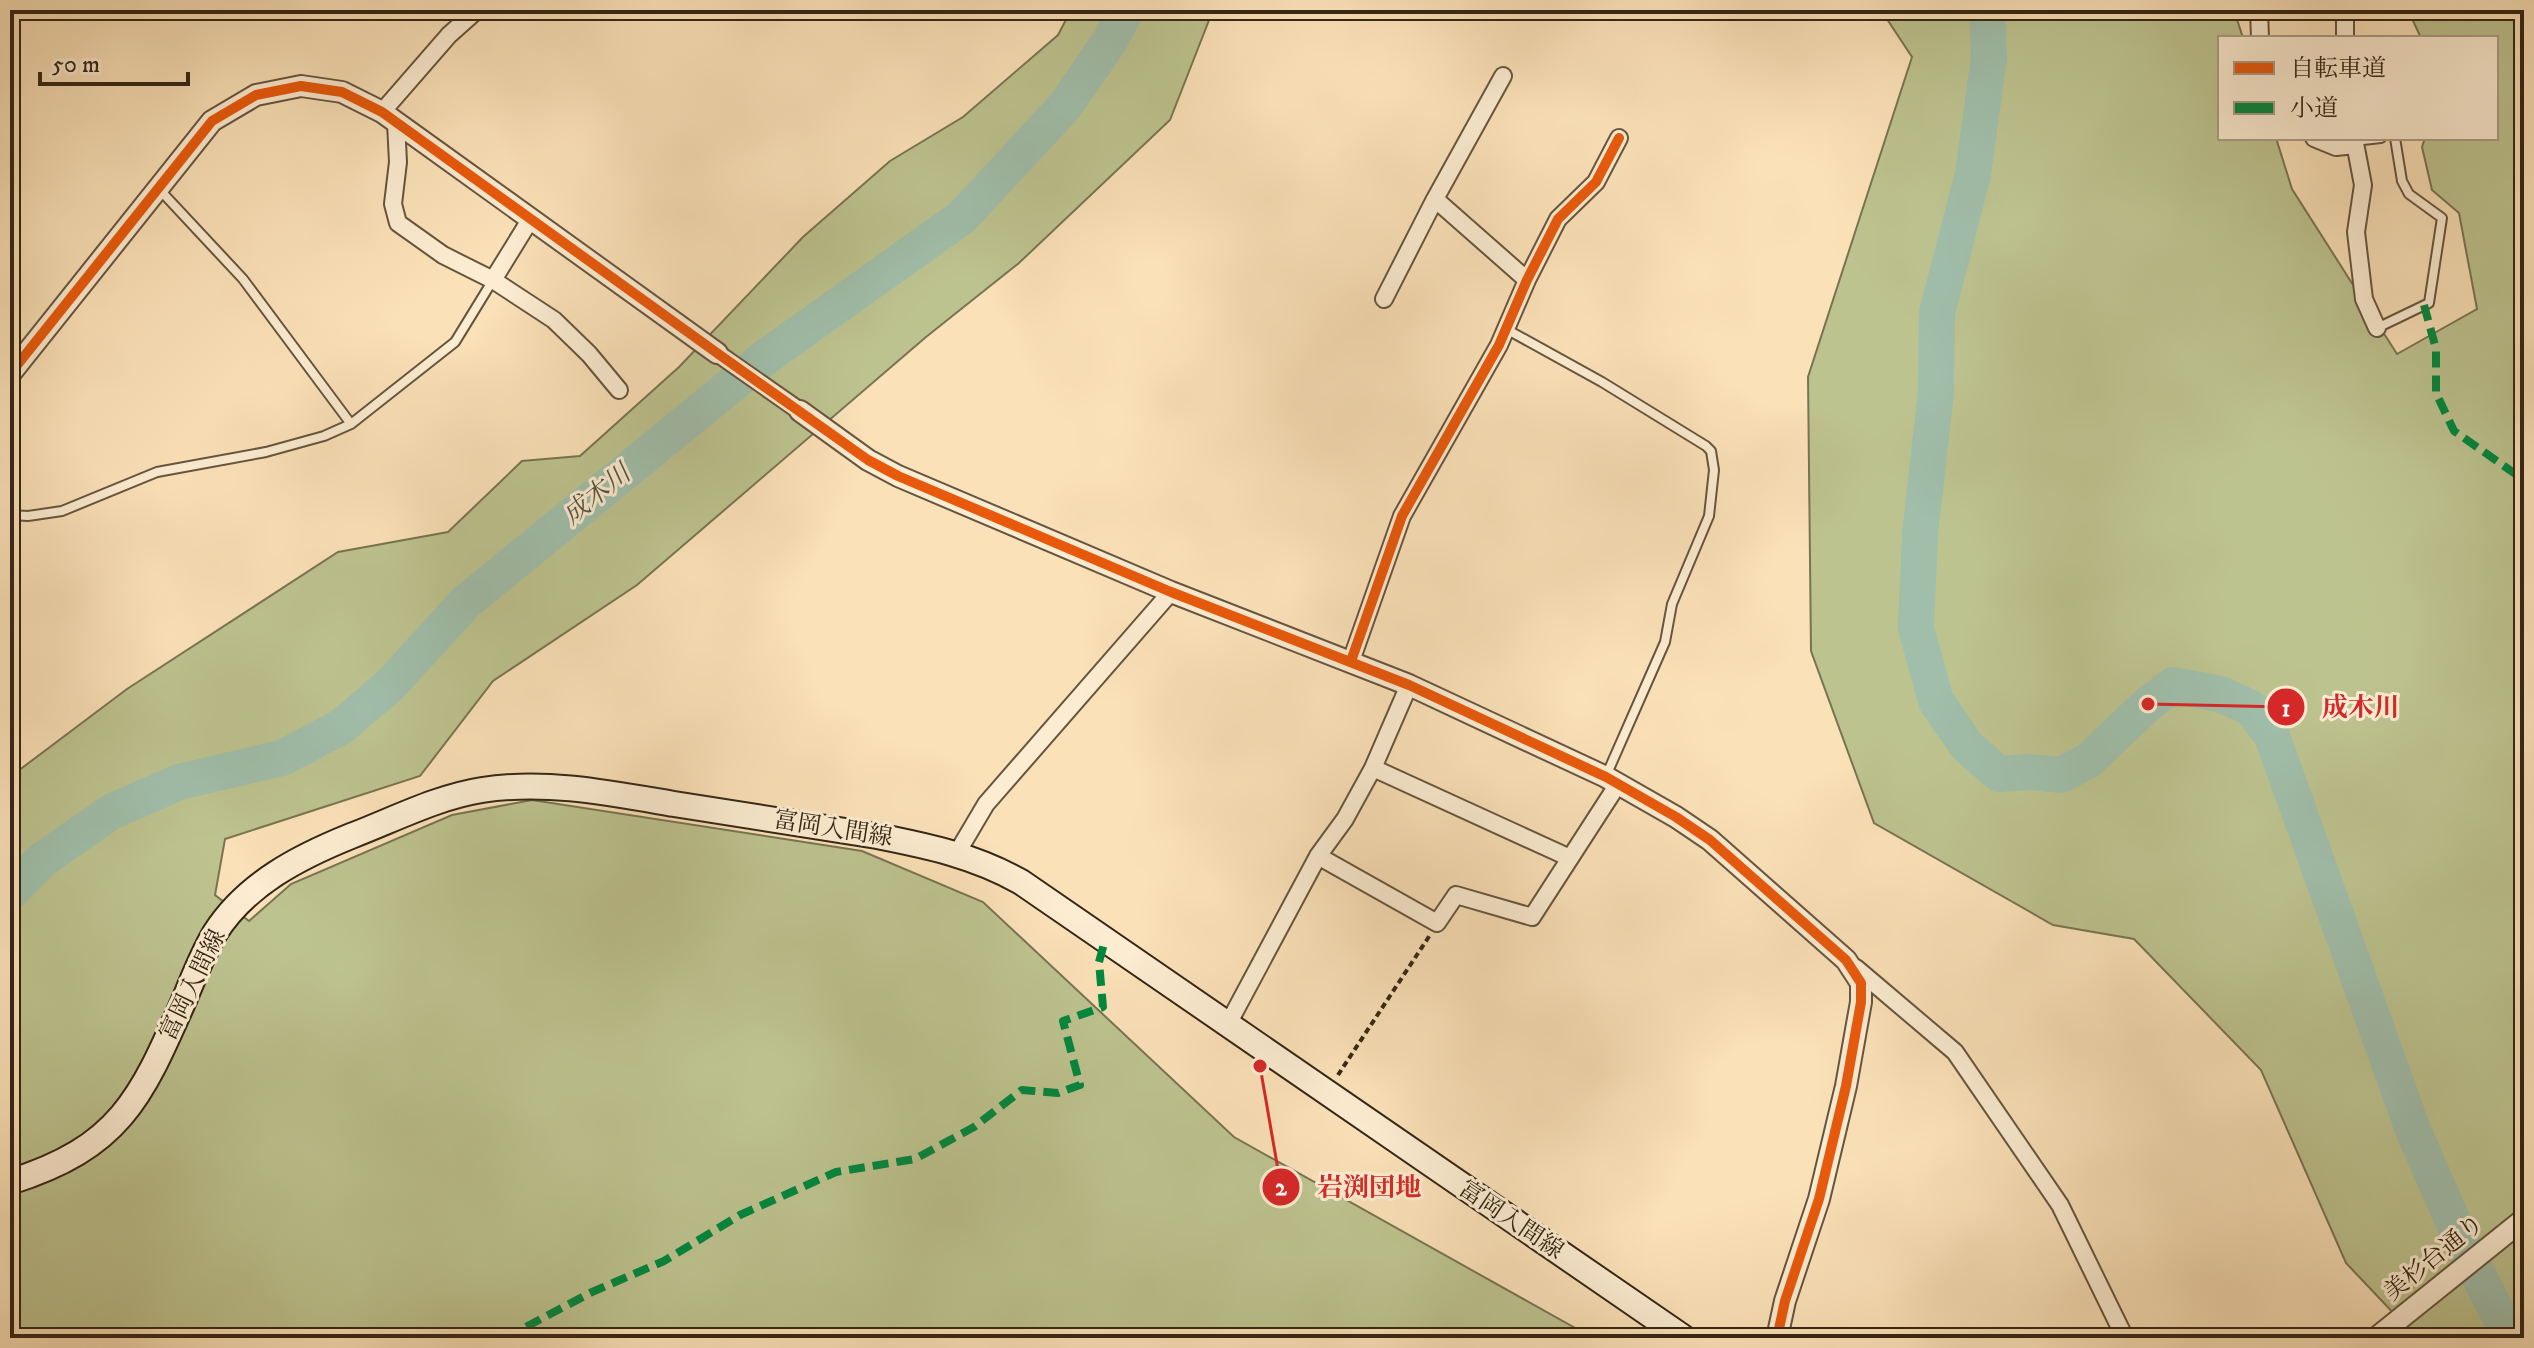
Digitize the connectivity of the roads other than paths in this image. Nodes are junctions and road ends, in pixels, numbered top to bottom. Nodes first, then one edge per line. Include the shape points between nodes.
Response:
1 (477, 10) edge
2 (2259, 10) edge
3 (2345, 10) edge
4 (2260, 36) edge
5 (2345, 36) edge
6 (1503, 76) dead end
7 (389, 118) junction
8 (1619, 138) dead end
9 (2319, 140) edge
10 (2395, 140) edge
11 (2354, 141) edge
12 (158, 188) junction
13 (1435, 199) junction
14 (530, 220) junction
15 (493, 280) junction
16 (1527, 280) junction
17 (1384, 299) dead end
18 (2377, 328) joint
19 (1506, 329) junction
20 (717, 353) joint
21 (10, 374) edge
22 (619, 390) dead end
23 (800, 411) joint
24 (351, 424) junction
25 (10, 515) edge
26 (1171, 592) junction
27 (1351, 661) junction
28 (1409, 685) junction
29 (1373, 768) junction
30 (1612, 780) junction
31 (957, 853) junction
32 (1318, 856) junction
33 (1570, 858) junction
34 (1846, 960) junction
35 (1227, 1026) junction
36 (10, 1182) edge
37 (2524, 1219) edge
38 (1684, 1338) edge
39 (1777, 1338) edge
40 (2125, 1338) edge
41 (2376, 1338) edge

1 - 7 street via 449,35
2 - 4 street
3 - 5 street
6 - 13 street
7 - 12 street via 342,92 301,86 256,95 212,121
7 - 14 street
7 - 15 street via 398,162 393,204 398,223 443,255
8 - 16 street via 1596,182 1558,219
9 - 11 street via 2336,147
10 - 18 lane via 2409,194 2442,218 2429,303
11 - 18 street via 2363,185 2356,232 2364,299
12 - 21 street
12 - 24 lane via 243,279
13 - 16 street
13 - 17 street
14 - 15 street
14 - 20 street
15 - 22 street via 554,320
15 - 24 lane via 455,342
16 - 19 street
19 - 27 street via 1402,516
19 - 30 lane via 1711,451 1709,516 1672,604 1665,642
20 - 23 street
23 - 26 street via 898,476
24 - 25 lane via 266,452 157,472 62,511
26 - 27 street
26 - 31 street via 986,804
27 - 28 street
28 - 29 street
28 - 30 street
29 - 32 street
29 - 33 street
30 - 33 street
30 - 34 street via 1710,840
31 - 35 main road, 富岡入間線 via 1021,882
31 - 36 main road, 富岡入間線 via 555,787 479,790 443,800 324,847 255,886 216,932 152,1071 117,1123 72,1157
32 - 33 street via 1437,923 1456,895 1532,917
32 - 35 street
34 - 39 street via 1861,983 1846,1086
34 - 40 street via 1955,1052 2060,1205
35 - 38 main road, 富岡入間線
37 - 41 street, 美杉台通り

